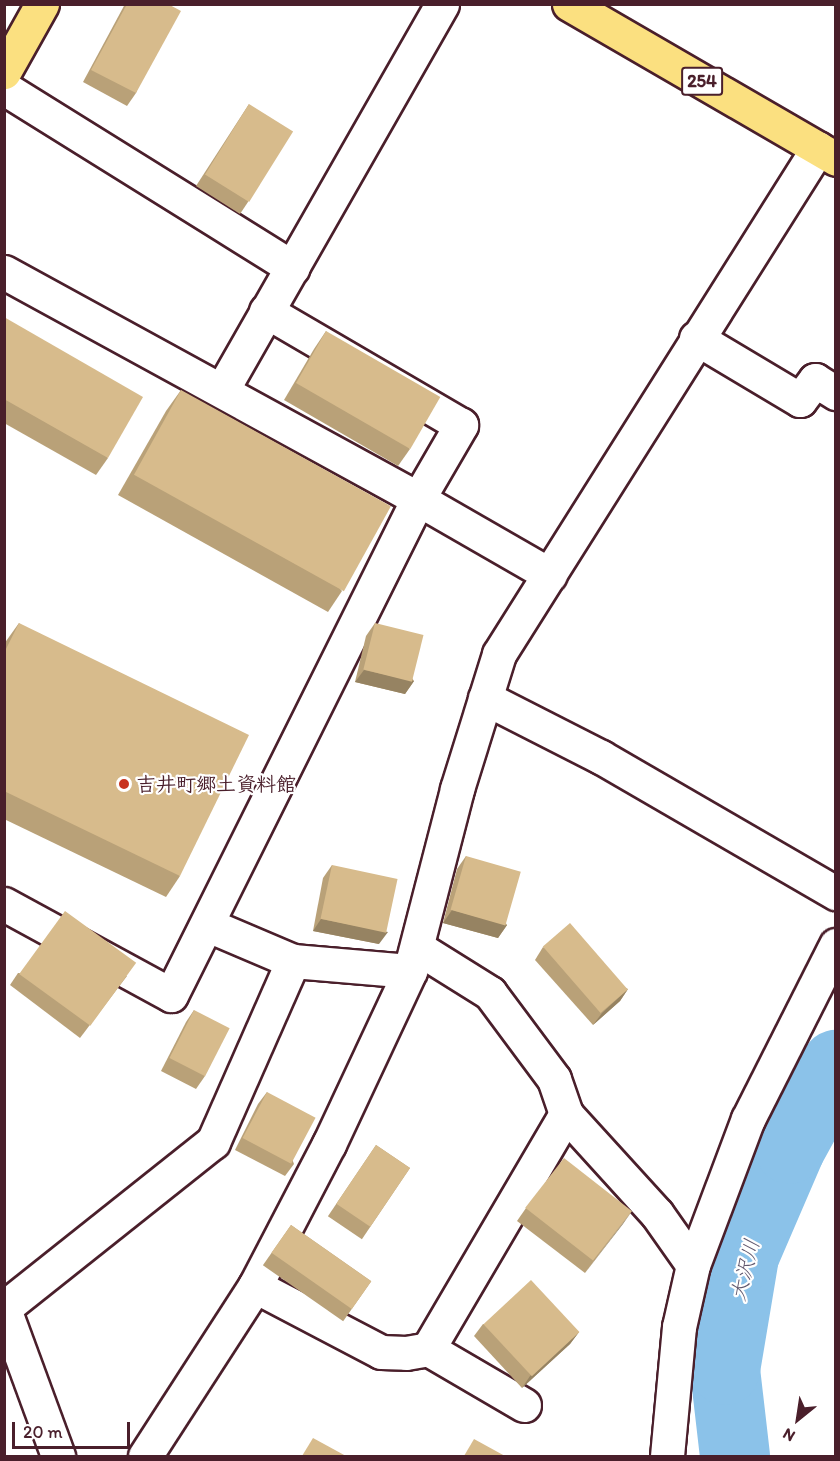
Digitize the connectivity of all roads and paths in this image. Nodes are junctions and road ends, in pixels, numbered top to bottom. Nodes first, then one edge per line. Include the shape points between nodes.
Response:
1 (42, 4) edge
2 (442, 4) edge
3 (569, 4) edge
4 (4, 72) edge
5 (4, 88) edge
6 (827, 153) edge
7 (293, 268) junction
8 (4, 272) edge
9 (266, 311) junction
10 (696, 339) junction
11 (222, 390) junction
12 (836, 393) edge
13 (418, 499) junction
14 (550, 575) junction
15 (485, 698) junction
16 (836, 893) edge
17 (4, 904) edge
18 (208, 925) junction
19 (836, 945) edge
20 (414, 960) junction
21 (293, 961) junction
22 (566, 1114) junction
23 (693, 1265) junction
24 (255, 1286) junction
25 (4, 1308) edge
26 (428, 1348) junction
27 (524, 1405) dead end
28 (58, 1456) edge
29 (146, 1456) edge
30 (667, 1456) edge

1 - 4 main road
2 - 7 street
3 - 6 main road, 254
5 - 7 street
6 - 10 street
7 - 9 street
8 - 11 street
9 - 11 street
9 - 13 street via 461,425
10 - 12 street via 800,400 815,380
10 - 14 street
11 - 13 street
13 - 14 street
13 - 18 street
14 - 15 street via 499,654
15 - 16 street via 601,757
15 - 20 street via 457,789
17 - 18 street via 171,995
18 - 21 street
19 - 23 street via 748,1119
20 - 21 street
20 - 22 street via 490,993 554,1079
20 - 24 street via 329,1144
21 - 25 street via 213,1142
22 - 23 street via 657,1214
22 - 26 street
23 - 30 street via 679,1327
24 - 26 street via 381,1352 406,1353
24 - 29 street
25 - 28 street
26 - 27 street

